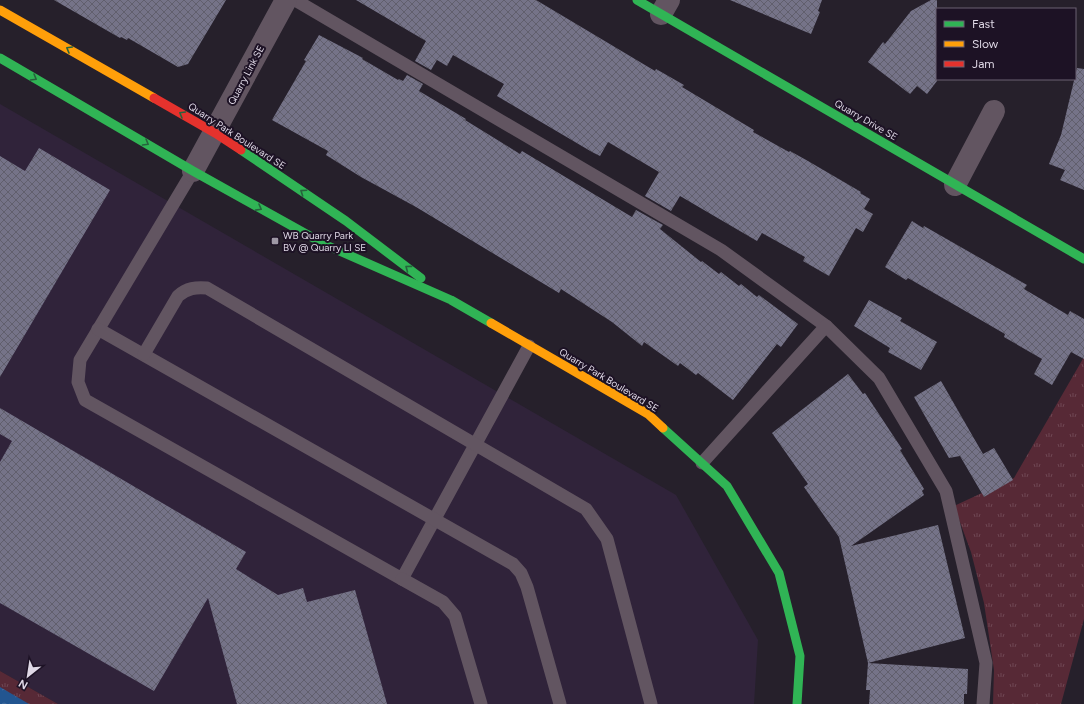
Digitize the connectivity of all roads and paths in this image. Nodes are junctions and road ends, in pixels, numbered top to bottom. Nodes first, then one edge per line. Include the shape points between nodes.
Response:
1 (286, 0) edge
2 (295, 0) edge
3 (637, 0) edge
4 (665, 7) edge
5 (0, 10) edge
6 (0, 58) edge
7 (994, 111) dead end
8 (215, 132) junction
9 (193, 171) junction
10 (955, 185) junction
11 (1084, 259) edge
12 (451, 300) junction
13 (826, 326) junction
14 (98, 329) junction
15 (529, 346) junction
16 (144, 354) junction
17 (475, 445) junction
18 (702, 463) junction
19 (434, 520) junction
20 (402, 579) junction
21 (481, 704) edge
22 (560, 704) edge
23 (651, 704) edge
24 (796, 704) edge
25 (983, 704) edge

1 - 8 street, Quarry Link SE
2 - 13 lane via 722,250
3 - 4 street, Quarry Drive SE
4 - 10 street, Quarry Drive SE
8 -> 5 street, Quarry Park Boulevard SE
6 -> 9 street, Quarry Park Boulevard SE
7 - 10 street
8 - 9 street, Quarry Link SE
12 -> 8 street, Quarry Park Boulevard SE via 346,221
9 -> 12 street, Quarry Park Boulevard SE via 326,245
9 - 14 lane
10 - 11 street, Quarry Drive SE
12 - 15 street, Quarry Park Boulevard SE
13 - 18 lane
13 - 25 lane via 879,378 946,491 986,664
14 - 16 lane
14 - 20 lane via 80,360 78,382 85,400
15 - 17 lane
15 - 18 street, Quarry Park Boulevard SE via 648,414
16 - 17 lane via 178,296 184,290 207,288
16 - 19 lane
17 - 19 lane
17 - 23 lane via 586,509 597,522 607,538
18 - 24 street, Quarry Park Boulevard SE via 728,486 779,573 800,656
19 - 20 lane
19 - 22 lane via 513,564 522,573
20 - 21 lane via 443,602 455,616

